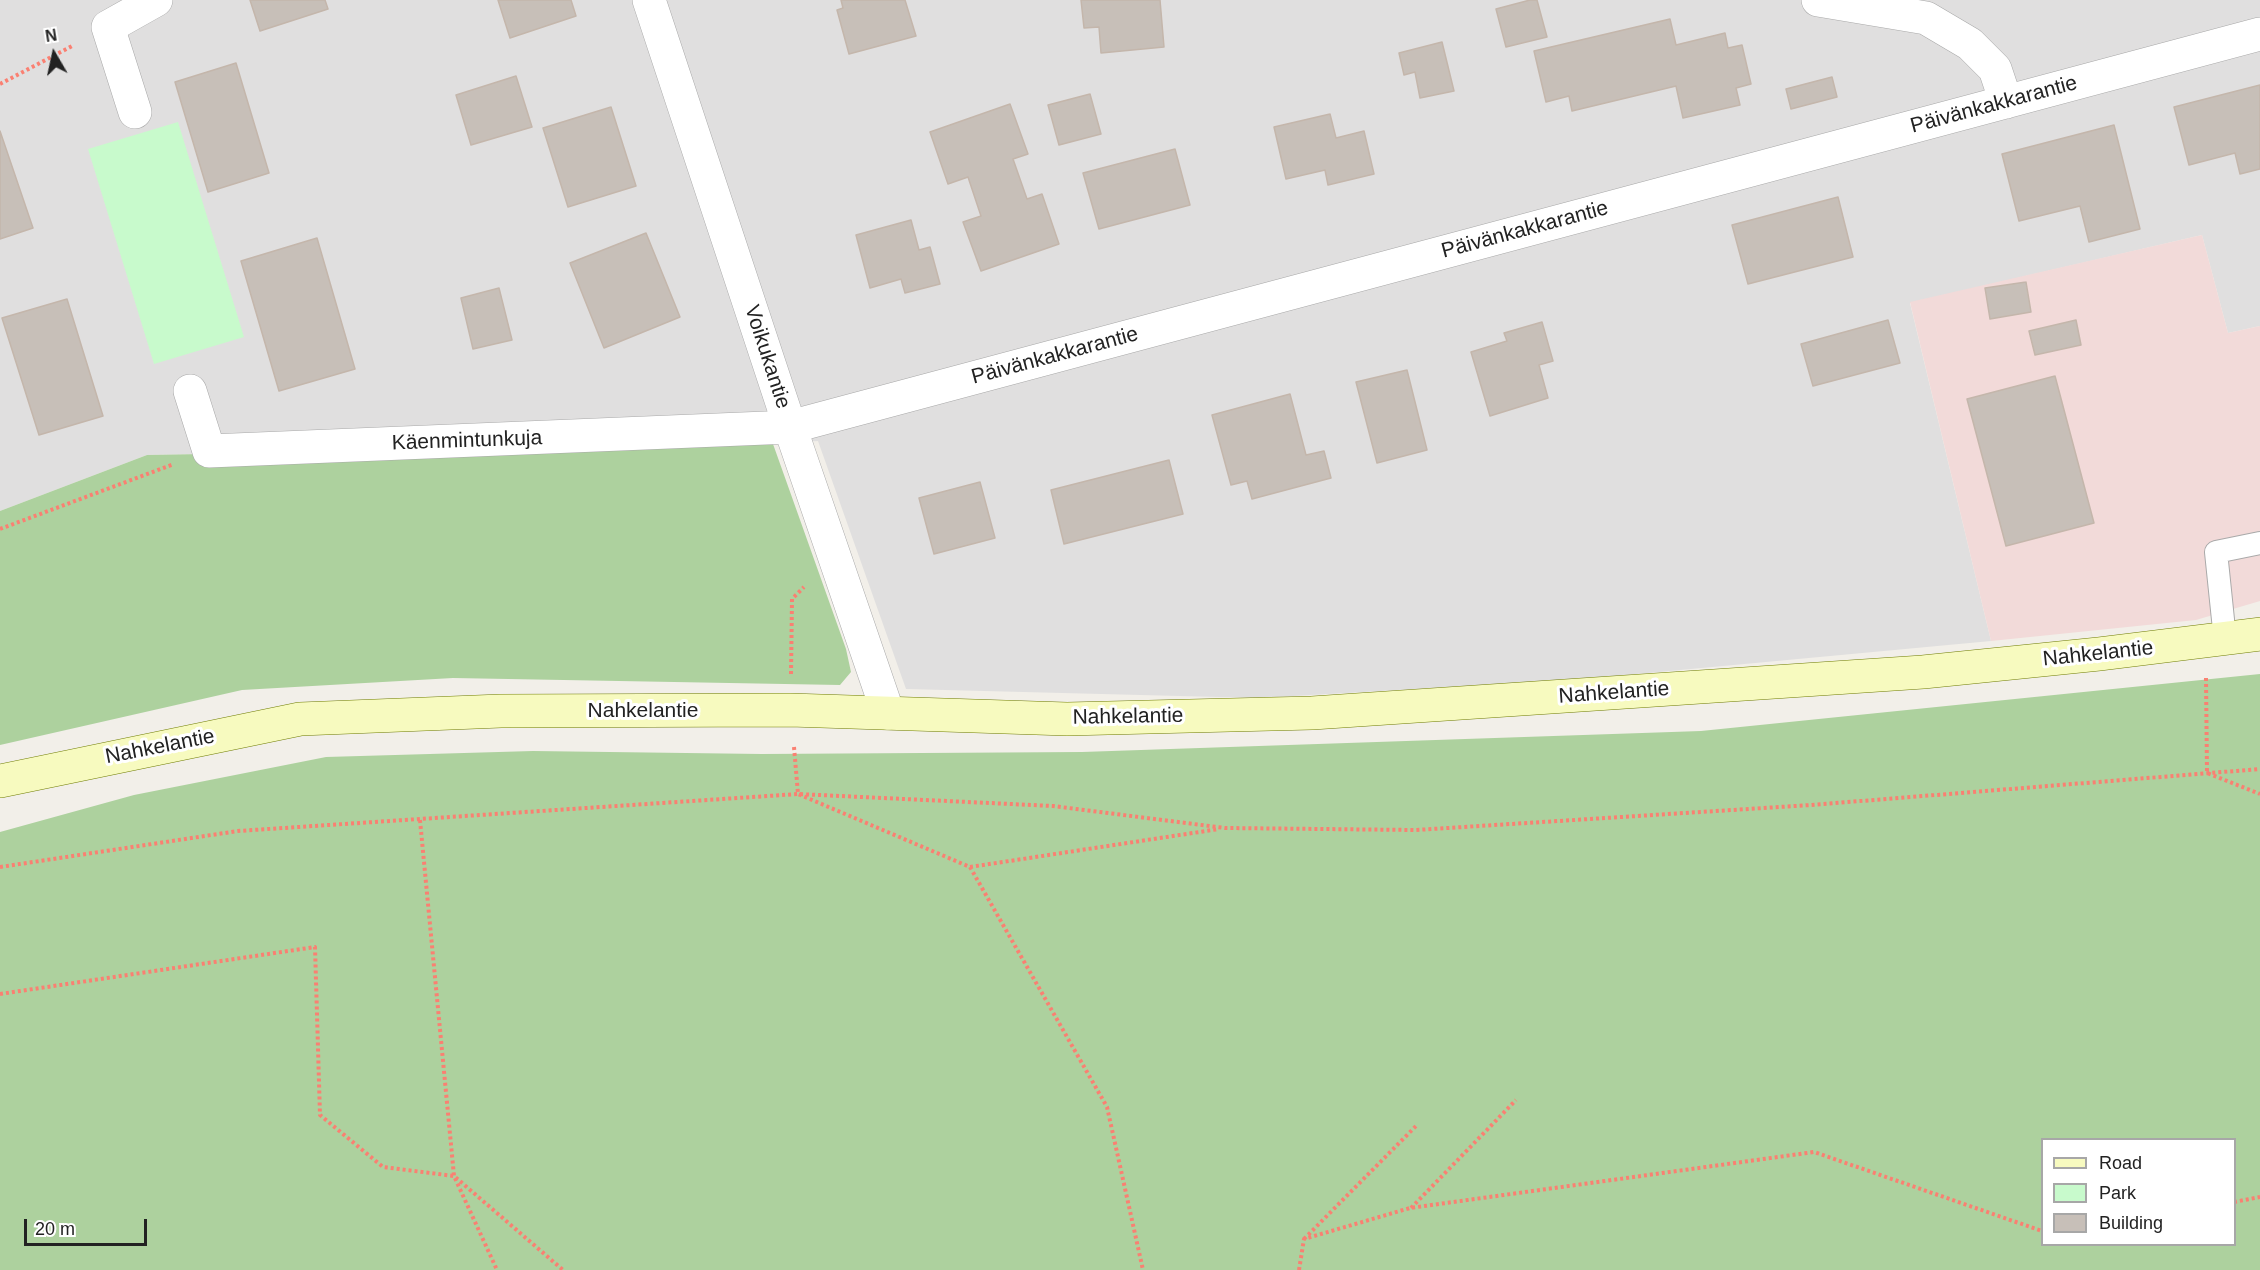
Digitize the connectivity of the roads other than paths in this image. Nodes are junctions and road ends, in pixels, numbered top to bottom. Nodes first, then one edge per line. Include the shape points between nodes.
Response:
1 (156, 0) edge
2 (649, 0) edge
3 (1818, 0) edge
4 (2260, 34) edge
5 (2006, 102) junction
6 (135, 112) dead end
7 (190, 391) dead end
8 (790, 427) junction
9 (2260, 543) edge
10 (2260, 634) edge
11 (2215, 640) junction
12 (888, 713) junction
13 (0, 781) edge

1 - 6 street via 108,27
2 - 8 street, Voikukantie
3 - 5 street via 1926,18 1970,44 1995,69
4 - 5 street, Päivänkakkarantie
5 - 8 street, Päivänkakkarantie
7 - 8 street, Käenmintunkuja via 209,451
8 - 12 street, Voikukantie
9 - 11 lane via 2216,552
10 - 11 main road, Nahkelantie
11 - 12 main road, Nahkelantie via 1923,672 1312,713 1067,719
12 - 13 main road, Nahkelantie via 501,711 300,719

